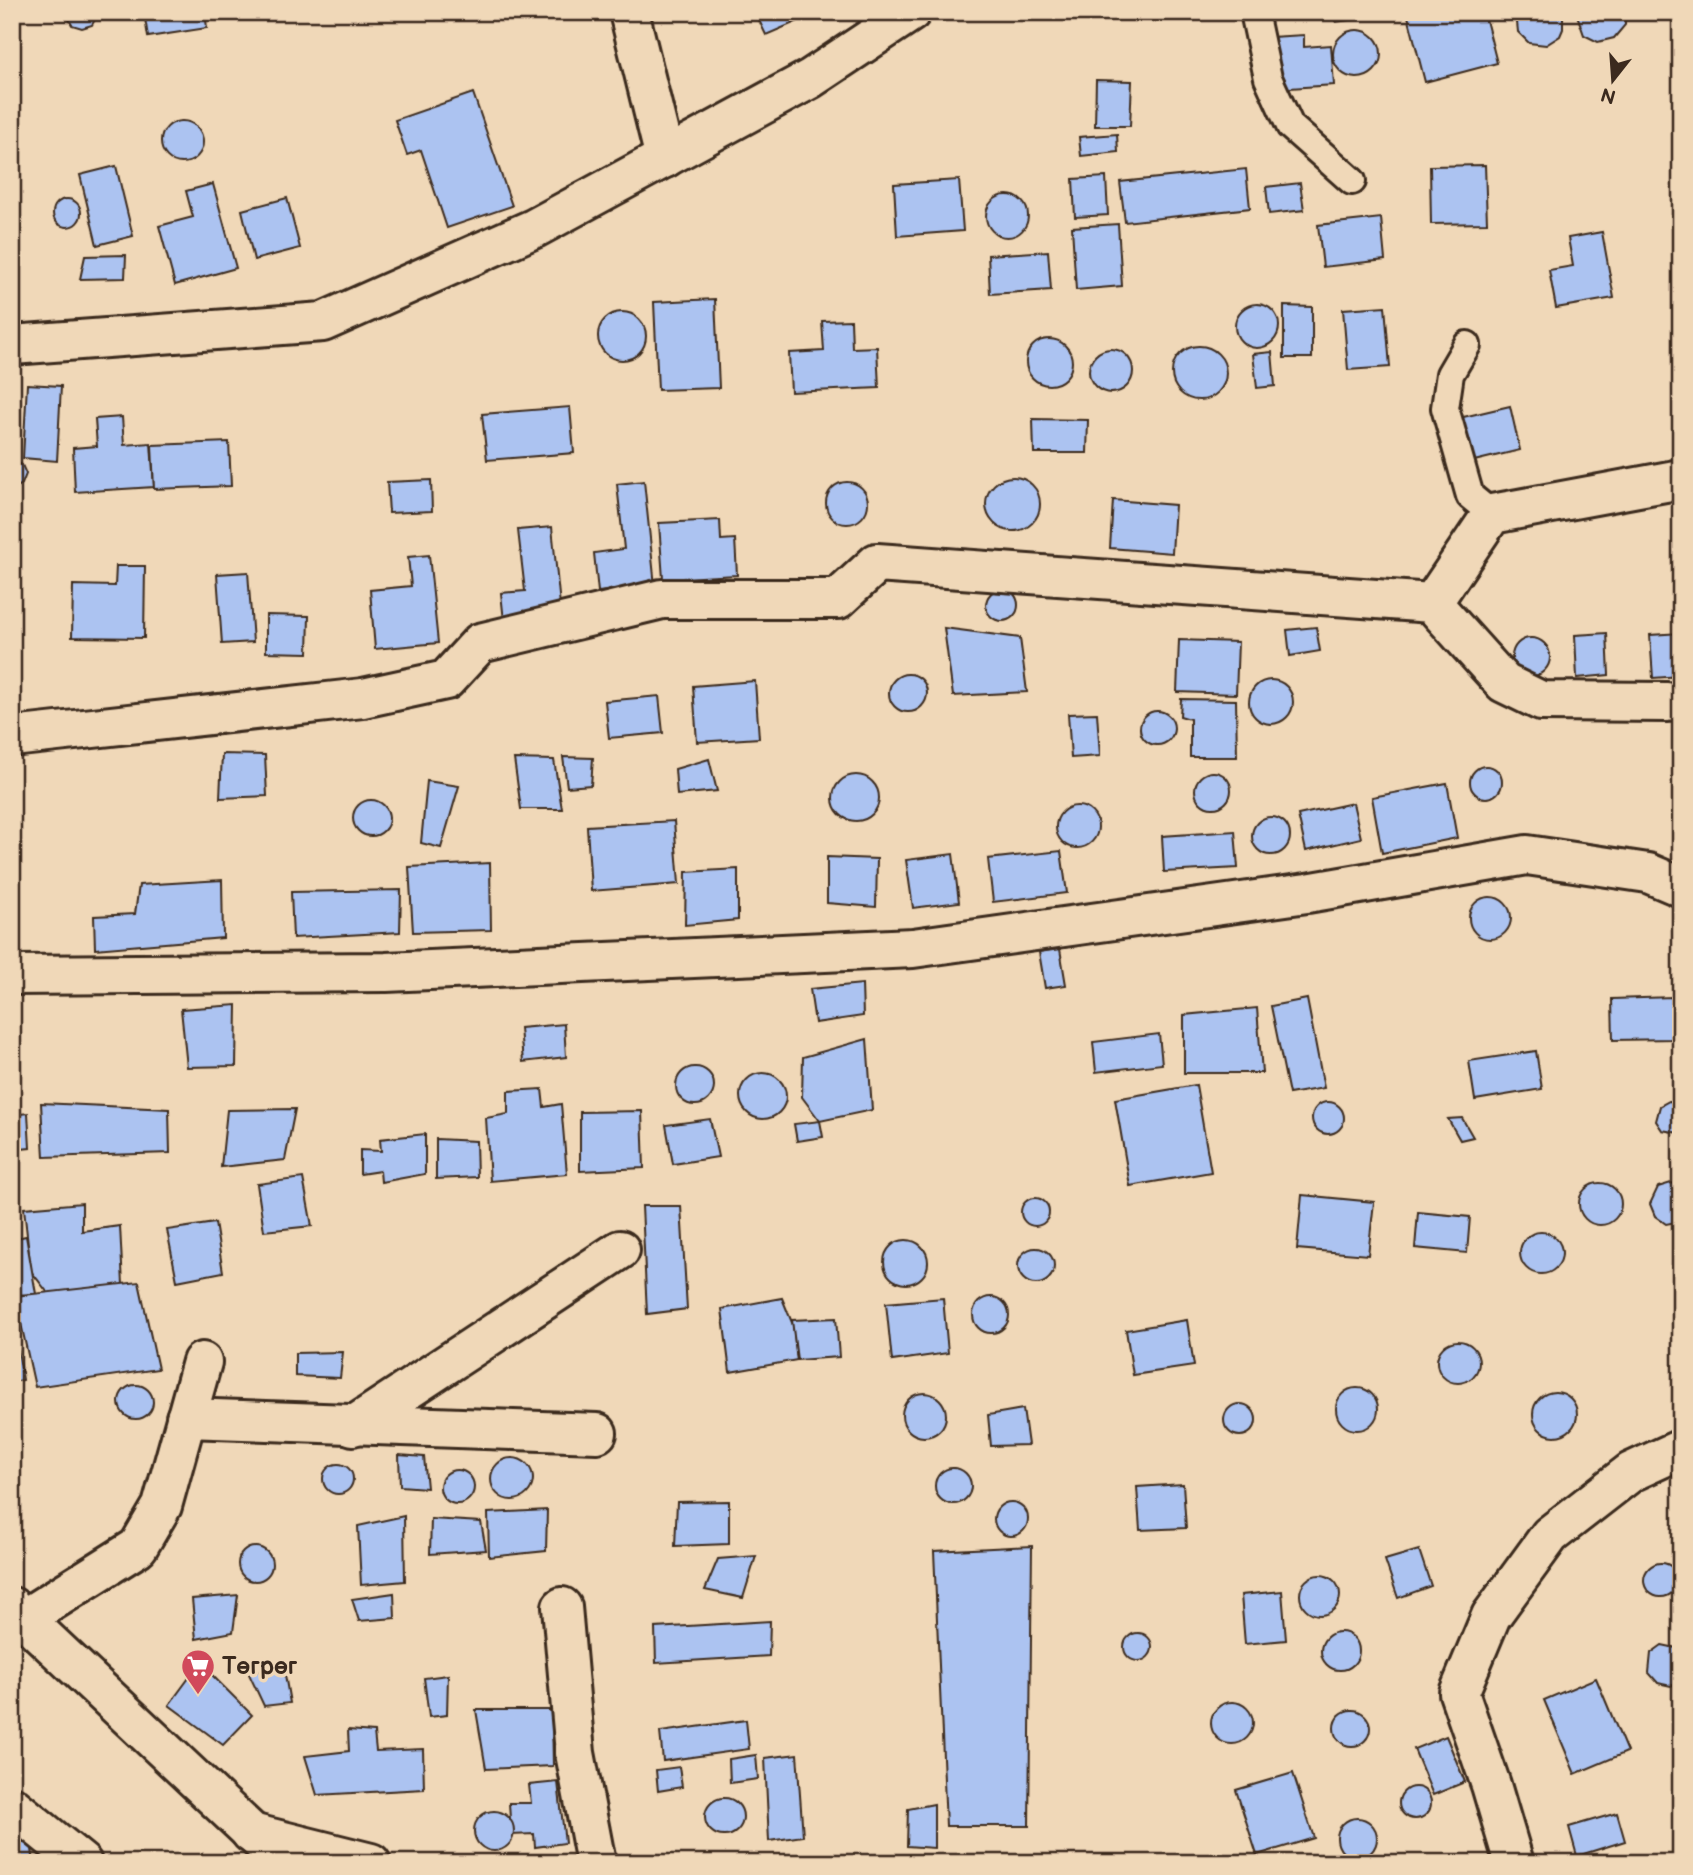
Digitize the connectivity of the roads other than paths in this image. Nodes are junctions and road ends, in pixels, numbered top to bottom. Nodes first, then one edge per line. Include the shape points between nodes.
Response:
1 (629, 12) edge
2 (911, 12) edge
3 (1254, 12) edge
4 (665, 158) junction
5 (1352, 181) dead end
6 (12, 345) edge
7 (1467, 345) dead end
8 (1681, 479) edge
9 (1492, 514) junction
10 (1432, 603) junction
11 (1667, 702) dead end
12 (12, 737) edge
13 (1681, 887) edge
14 (12, 975) edge
15 (620, 1250) dead end
16 (202, 1362) dead end
17 (186, 1418) junction
18 (353, 1426) junction
19 (597, 1433) dead end
20 (1681, 1449) edge
21 (562, 1607) dead end
22 (19, 1612) edge
23 (12, 1807) edge
24 (251, 1833) junction
25 (82, 1863) edge
26 (284, 1863) edge
27 (370, 1863) edge
28 (596, 1863) edge
29 (1514, 1863) edge

1 - 4 street
2 - 4 street via 810,79
3 - 5 lane via 1268,78 1290,126
4 - 6 street via 535,228 323,323
7 - 9 lane via 1450,374 1445,408 1469,496
8 - 9 street
9 - 10 street
10 - 11 street via 1504,683 1541,701
10 - 12 street via 877,563 838,598 662,599 480,643 446,680 363,698
13 - 14 street via 1648,873 1527,855 1307,893 913,948 386,972
15 - 18 street
16 - 17 street
17 - 18 street
17 - 22 street via 162,1506 138,1547
18 - 19 street
20 - 29 street via 1631,1472 1550,1535 1491,1616 1459,1693
21 - 28 street via 575,1753
22 - 24 street
23 - 25 street
24 - 26 street
24 - 27 street

